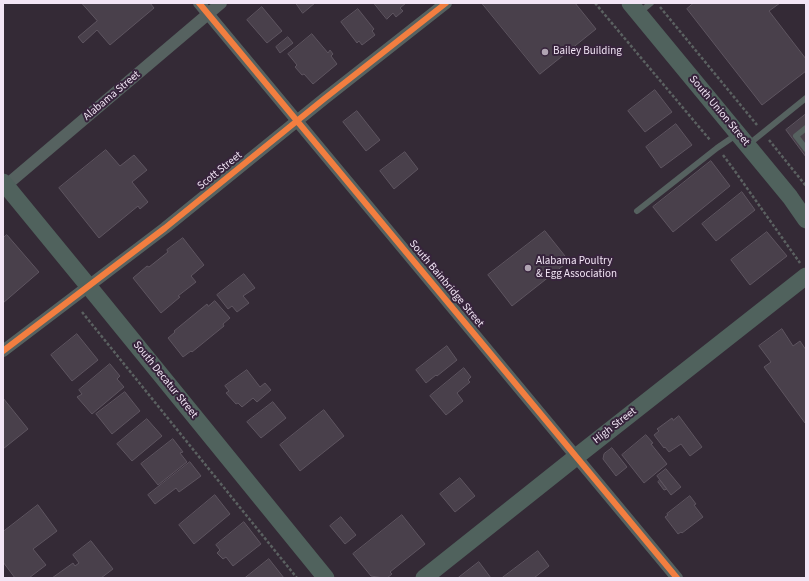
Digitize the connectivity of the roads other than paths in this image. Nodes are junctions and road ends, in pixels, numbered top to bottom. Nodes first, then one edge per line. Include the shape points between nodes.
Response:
1 (199, 3) edge
2 (221, 3) edge
3 (446, 3) edge
4 (640, 7) edge
5 (208, 14) junction
6 (806, 98) edge
7 (298, 121) junction
8 (806, 128) edge
9 (742, 140) junction
10 (806, 149) edge
11 (4, 185) edge
12 (638, 211) dead end
13 (806, 220) edge
14 (804, 271) edge
15 (89, 286) junction
16 (3, 351) edge
17 (576, 457) junction
18 (326, 578) edge
19 (424, 578) edge
20 (677, 578) edge

1 - 5 street, South Bainbridge Street
2 - 5 street, Alabama Street
3 - 7 street, Scott Street
4 - 9 main road, South Union Street
5 - 7 street, South Bainbridge Street
5 - 11 street, Alabama Street
6 - 9 lane via 762,133
7 - 15 street, Scott Street
7 - 17 street, South Bainbridge Street
8 - 10 lane via 796,136
9 - 12 lane via 717,148
9 - 13 main road, South Union Street
11 - 15 main road, South Decatur Street
14 - 17 main road, High Street
15 - 16 street, Scott Street
15 - 18 main road, South Decatur Street
17 - 19 main road, High Street
17 - 20 street, South Bainbridge Street

